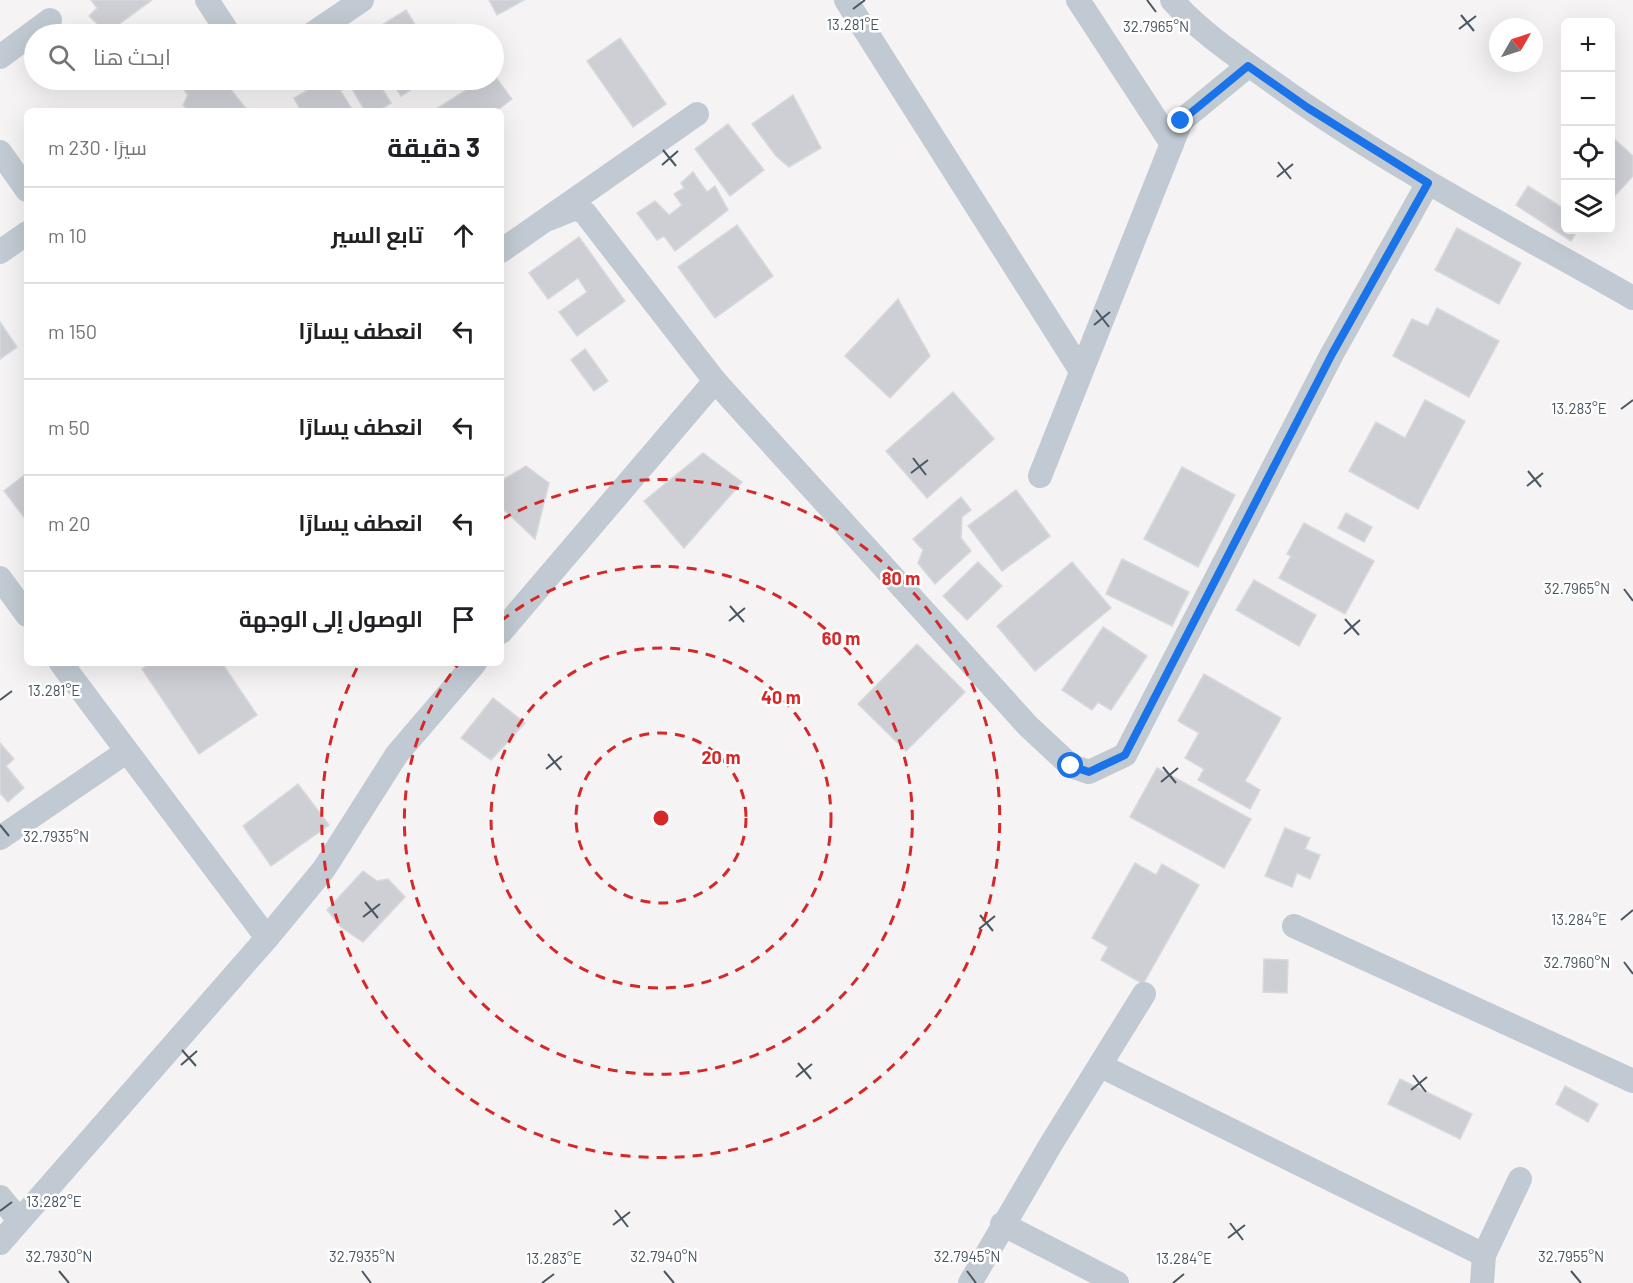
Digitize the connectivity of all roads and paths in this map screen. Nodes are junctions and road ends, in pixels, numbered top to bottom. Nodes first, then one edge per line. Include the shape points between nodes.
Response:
1 (207, 0) edge
2 (362, 0) edge
3 (846, 0) edge
4 (1078, 0) edge
5 (1172, 0) edge
6 (50, 20) dead end
7 (45, 24) edge
8 (223, 24) edge
9 (327, 24) edge
10 (24, 39) edge
11 (0, 57) edge
12 (1248, 66) junction
13 (697, 114) dead end
14 (1172, 144) junction
15 (0, 152) edge
16 (1428, 183) junction
17 (24, 186) edge
18 (549, 219) junction
19 (24, 235) edge
20 (504, 249) edge
21 (0, 252) edge
22 (1633, 298) edge
23 (1081, 371) junction
24 (715, 381) junction
25 (1040, 476) dead end
26 (0, 578) edge
27 (24, 611) edge
28 (504, 628) edge
29 (63, 666) edge
30 (472, 666) edge
31 (126, 752) junction
32 (0, 838) edge
33 (1294, 926) dead end
34 (267, 938) junction
35 (1144, 994) dead end
36 (1101, 1066) junction
37 (1633, 1081) edge
38 (1520, 1179) dead end
39 (0, 1197) edge
40 (19, 1220) junction
41 (1002, 1224) junction
42 (0, 1242) edge
43 (1484, 1255) junction
44 (970, 1283) edge
45 (1117, 1283) edge
46 (1482, 1283) edge

1 - 8 street
2 - 9 street
3 - 23 street
4 - 14 street
5 - 12 street
6 - 7 street
10 - 11 street
12 - 14 street via 1181,121
12 - 16 street
13 - 18 street
14 - 23 street
15 - 17 street
16 - 22 street
16 - 24 street via 1332,354 1125,755 1089,772 1071,766 1028,726
18 - 20 street
18 - 24 street via 576,208 585,213
19 - 21 street
23 - 25 street
24 - 28 street
26 - 27 street
29 - 31 street
30 - 34 street via 398,754 324,869
31 - 32 street
31 - 34 street
33 - 37 street
34 - 40 street
35 - 36 street
36 - 41 street
36 - 43 street
38 - 43 street
39 - 40 street
40 - 42 street
41 - 44 street
41 - 45 street
43 - 46 street

